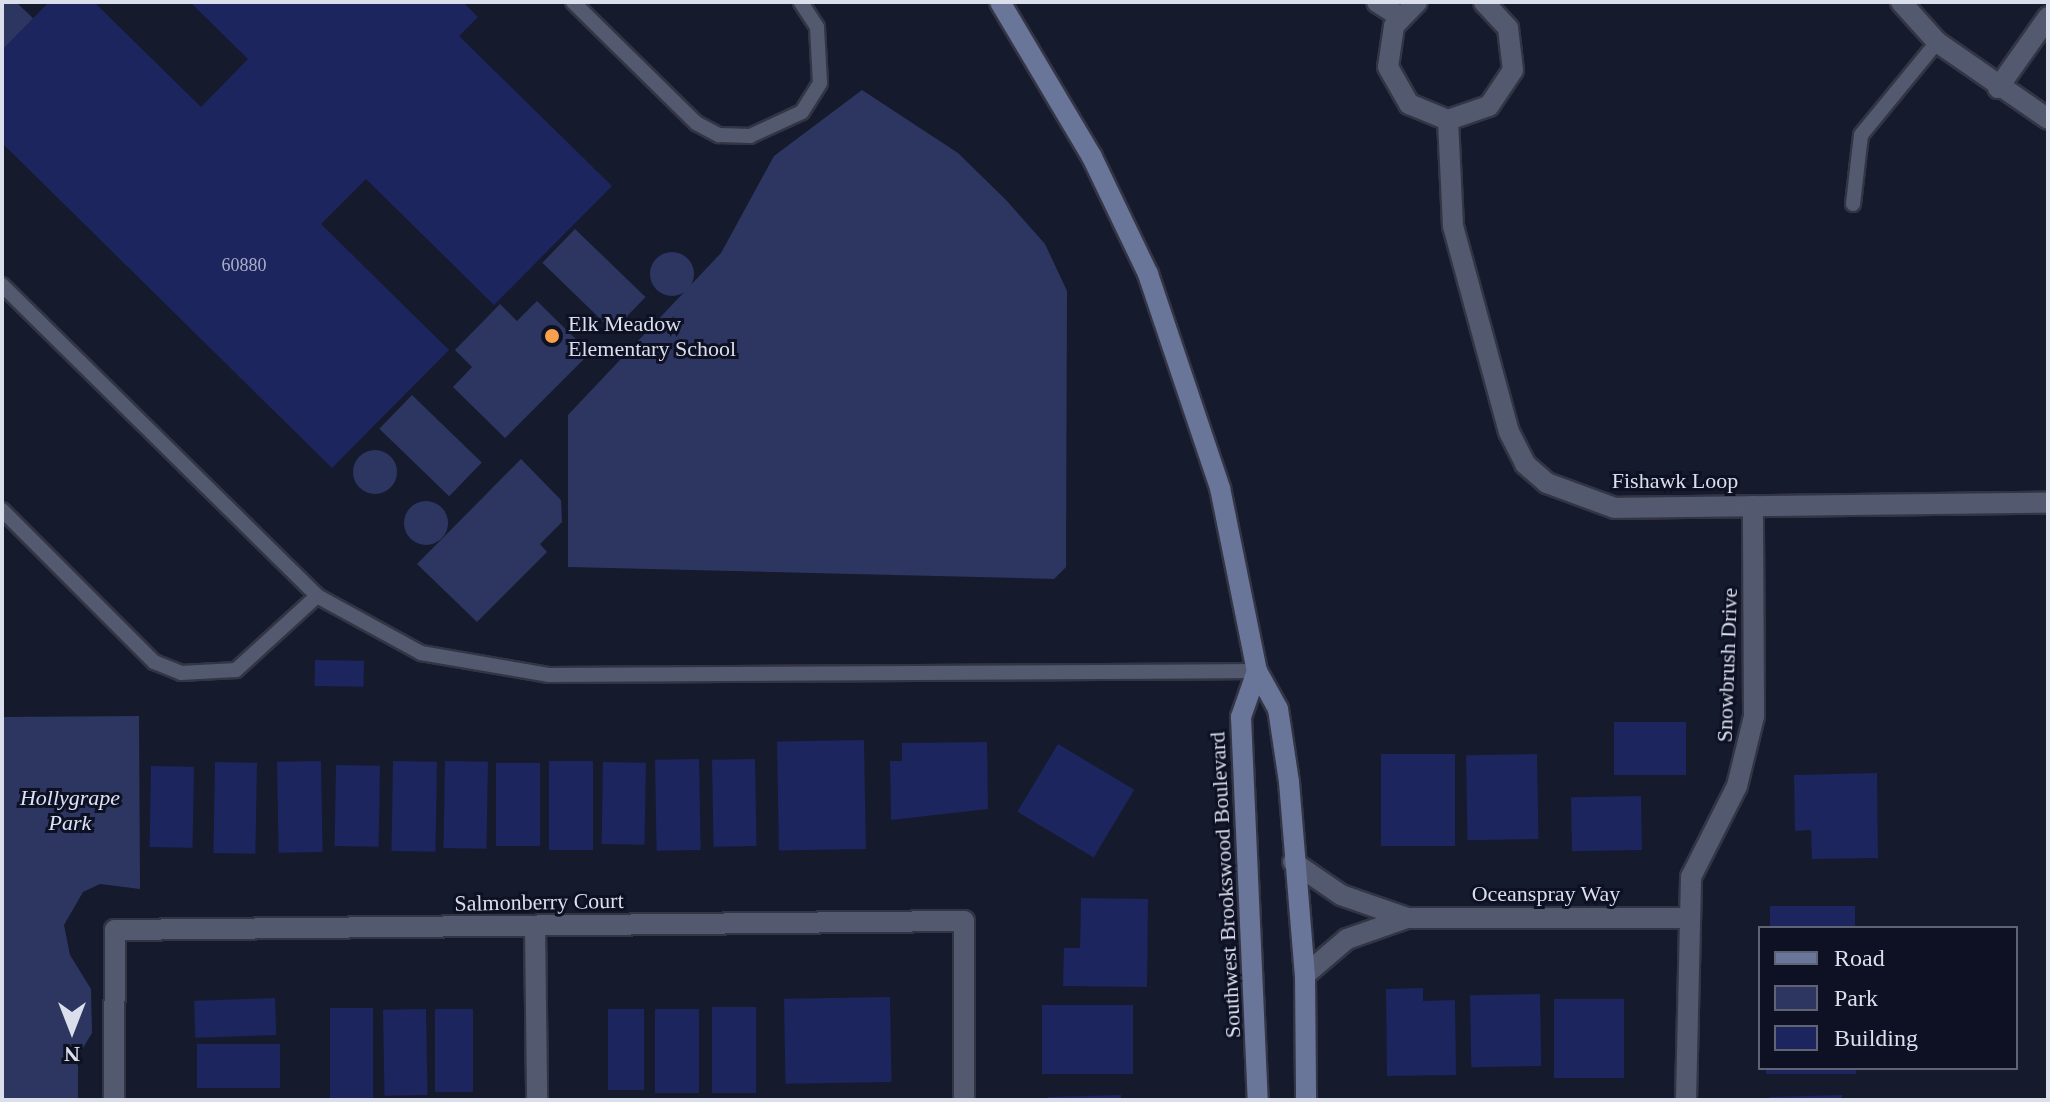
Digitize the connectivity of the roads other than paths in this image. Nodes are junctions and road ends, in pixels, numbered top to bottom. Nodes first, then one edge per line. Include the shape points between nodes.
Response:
1 (573, 2) edge
2 (801, 2) edge
3 (1000, 2) edge
4 (1377, 2) edge
5 (1417, 2) edge
6 (1484, 2) edge
7 (1901, 2) edge
8 (1400, 17) junction
9 (2048, 17) edge
10 (1937, 42) junction
11 (1998, 88) junction
12 (2048, 119) edge
13 (1448, 120) junction
14 (1853, 204) dead end
15 (2, 285) edge
16 (2048, 503) edge
17 (1753, 506) junction
18 (2, 510) edge
19 (317, 596) junction
20 (1257, 671) junction
21 (1293, 862) junction
22 (1407, 918) junction
23 (1685, 918) junction
24 (535, 926) junction
25 (1305, 975) junction
26 (114, 1100) edge
27 (537, 1100) edge
28 (964, 1100) edge
29 (1258, 1100) edge
30 (1306, 1100) edge
31 (1686, 1100) edge

1 - 2 lane via 696,123 719,135 750,136 802,112 820,83 817,27
3 - 20 main road, Southwest Brookswood Boulevard via 1092,157 1189,380 1243,586
4 - 8 street
5 - 8 street
6 - 13 street via 1508,28 1513,70 1489,106
7 - 10 street
8 - 13 street via 1387,46 1395,87 1409,104
9 - 11 street
10 - 11 street
10 - 14 lane via 1861,135
11 - 12 street
13 - 17 street, Fishawk Loop via 1453,226 1509,432 1525,464 1579,499 1615,508
15 - 19 lane
16 - 17 street, Fishawk Loop
17 - 23 street, Snowbrush Drive via 1748,755 1691,877
18 - 19 lane via 154,662 181,673 236,670
19 - 20 lane via 421,653 548,675
20 - 21 main road, Southwest Brookswood Boulevard via 1278,709
20 - 29 main road, Southwest Brookswood Boulevard via 1241,717
21 - 22 street, Oceanspray Way via 1341,895
21 - 25 main road, Southwest Brookswood Boulevard
22 - 23 street, Oceanspray Way
22 - 25 street, Oceanspray Way via 1347,939
23 - 31 street, Snowbrush Drive
24 - 26 street, Salmonberry Court via 115,930
24 - 27 street
24 - 28 street, Salmonberry Court via 964,921
25 - 30 main road, Southwest Brookswood Boulevard

